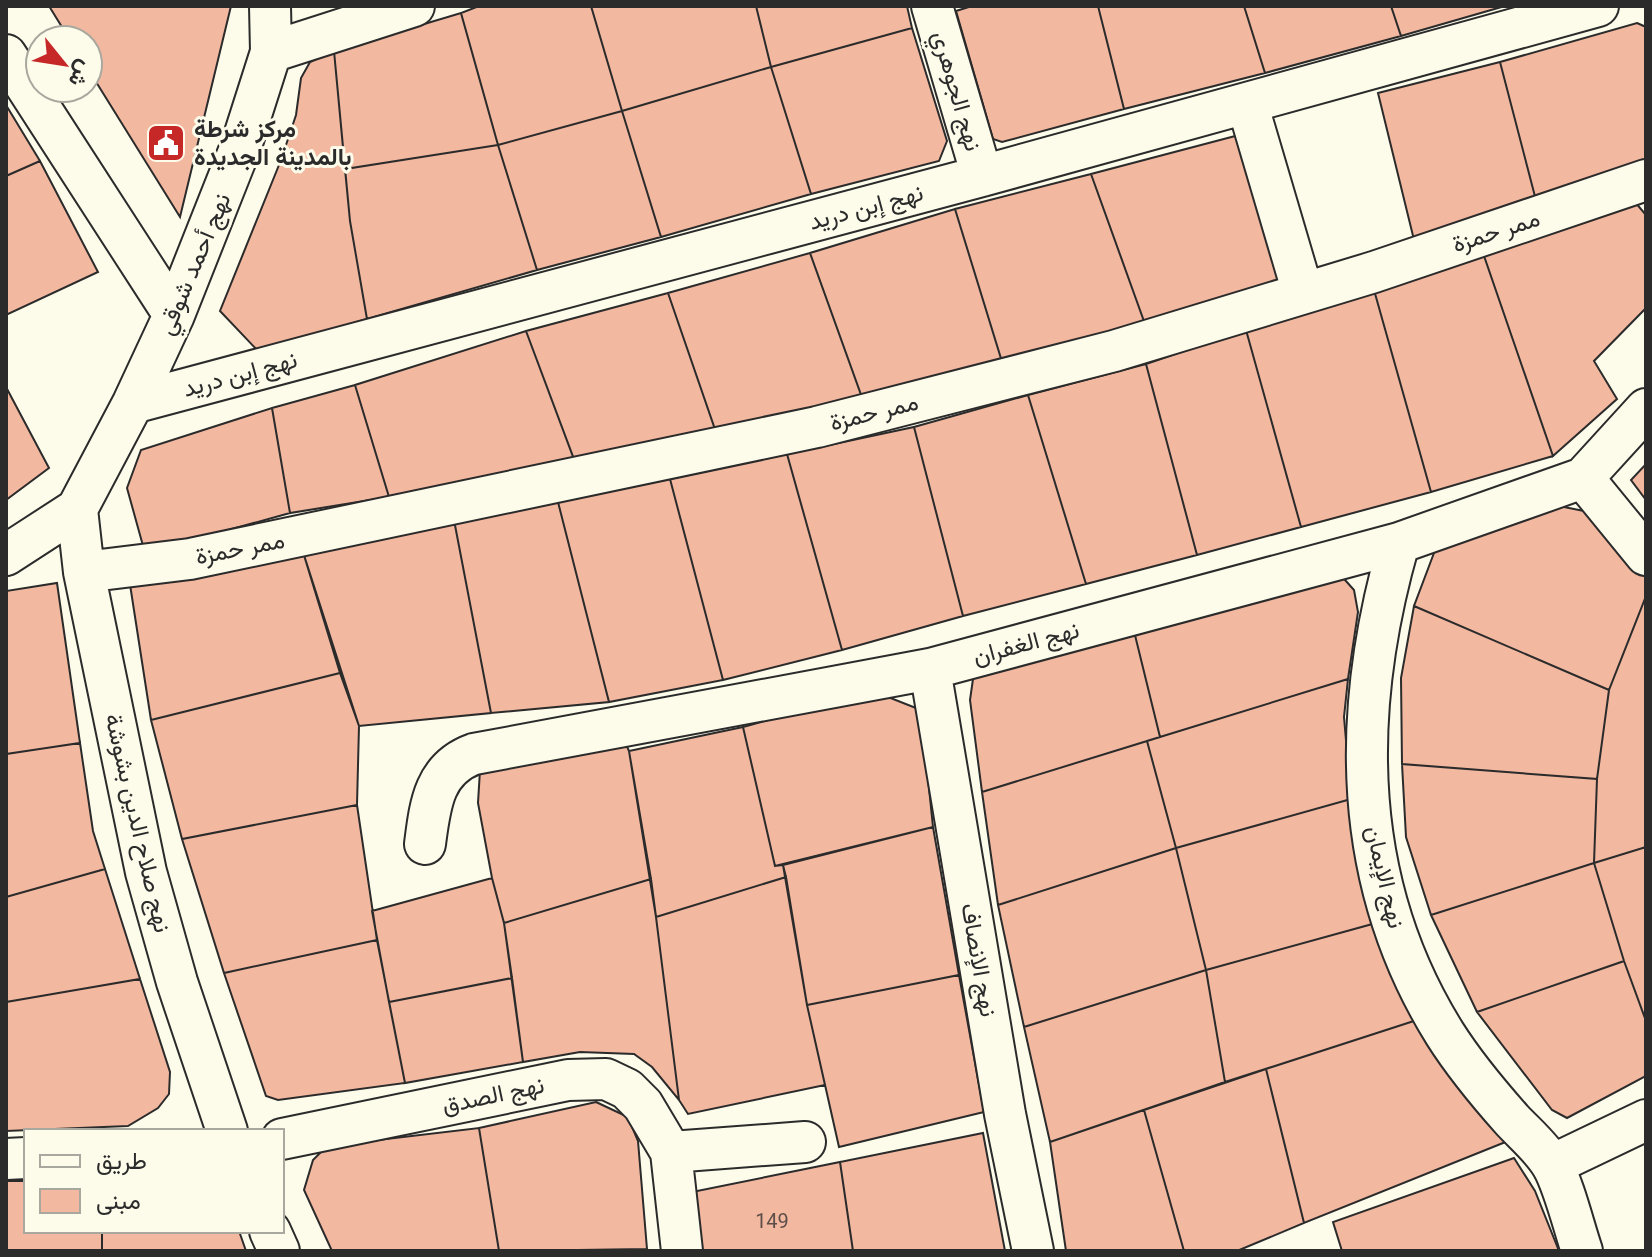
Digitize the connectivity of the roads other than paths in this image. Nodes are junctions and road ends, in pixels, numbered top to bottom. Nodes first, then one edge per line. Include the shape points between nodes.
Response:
1 (270, 6) edge
2 (414, 6) edge
3 (932, 6) edge
4 (1598, 6) edge
5 (271, 52) junction
6 (6, 55) edge
7 (1247, 103) junction
8 (982, 176) junction
9 (1646, 180) edge
10 (1303, 293) junction
11 (174, 315) junction
12 (133, 403) junction
13 (1646, 409) edge
14 (1583, 478) junction
15 (77, 509) junction
16 (1399, 543) junction
17 (6, 555) edge
18 (1646, 555) edge
19 (84, 572) junction
20 (930, 669) junction
21 (425, 844) dead end
22 (1646, 1120) edge
23 (226, 1129) edge
24 (284, 1139) edge
25 (805, 1142) dead end
26 (671, 1152) junction
27 (1552, 1165) junction
28 (682, 1251) edge
29 (1033, 1251) edge
30 (1582, 1251) edge

1 - 5 street, نهج أحمد شوقي
2 - 5 street
3 - 8 street, نهج الجوهري
4 - 7 street, نهج إبن دريد
5 - 11 street, نهج أحمد شوقي via 226,187
6 - 11 street
7 - 8 street, نهج إبن دريد
7 - 10 street
8 - 12 street, نهج إبن دريد
9 - 10 street, ممر حمزة
10 - 19 street, ممر حمزة via 1114,351 817,427 190,559
11 - 12 street, نهج أحمد شوقي
12 - 15 street, نهج أحمد شوقي
13 - 14 street, نهج الغفران
14 - 16 street, نهج الغفران
14 - 18 street
15 - 17 street
15 - 19 street, نهج صلاح الدين بشوشة
16 - 20 street, نهج الغفران
16 - 27 street, نهج الإيمان via 1377,633 1367,750 1372,841 1382,887 1409,962 1446,1035
19 - 23 street, نهج صلاح الدين بشوشة via 146,872
20 - 21 street, نهج الغفران via 474,754 454,764 438,784
20 - 29 street, نهج الإنصاف
22 - 27 street
24 - 26 street, نهج الصدق via 592,1077 618,1083 637,1098
25 - 26 street
26 - 28 street, نهج الصدق
27 - 30 street

